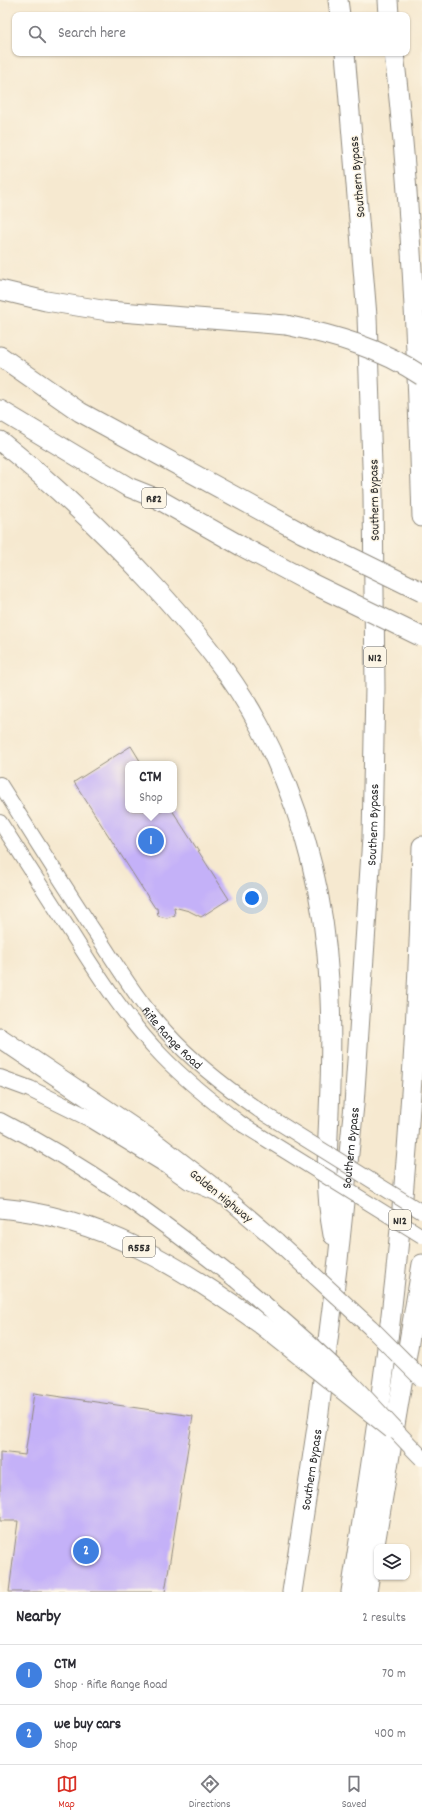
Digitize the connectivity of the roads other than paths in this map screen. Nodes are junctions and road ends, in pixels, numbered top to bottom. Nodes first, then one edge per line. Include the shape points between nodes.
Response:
1 (338, 0) edge
2 (388, 0) edge
3 (340, 12) edge
4 (390, 12) edge
5 (345, 56) edge
6 (394, 56) edge
7 (0, 290) edge
8 (0, 356) edge
9 (422, 376) edge
10 (0, 410) edge
11 (0, 441) edge
12 (422, 517) edge
13 (422, 592) edge
14 (422, 637) edge
15 (0, 784) edge
16 (0, 822) edge
17 (422, 846) edge
18 (0, 1038) edge
19 (0, 1078) edge
20 (0, 1121) edge
21 (223, 1195) junction
22 (0, 1208) edge
23 (422, 1212) edge
24 (422, 1236) edge
25 (338, 1260) junction
26 (422, 1264) edge
27 (422, 1380) edge
28 (392, 1428) junction
29 (422, 1458) edge
30 (292, 1592) edge
31 (351, 1592) edge
32 (367, 1592) edge

1 - 3 highway
2 - 4 highway
5 - 25 highway, Southern Bypass / N12 via 367,316 373,495 375,688 372,838 354,1106
6 - 12 highway via 416,336
7 - 9 highway, bridge via 46,301 108,311 286,324 355,342
8 - 13 highway, bridge via 80,412 302,533
10 - 14 highway, R82, bridge via 128,487 158,499 241,546
11 - 25 highway via 68,500 137,568 196,632 243,698 283,776 312,860 327,944 331,1026 327,1190
15 - 23 main road, Rifle Range Road, bridge via 129,985 167,1033 224,1086
16 - 24 main road, Rifle Range Road, bridge via 107,989 129,1019 162,1056 206,1098 243,1125
17 - 31 highway, N12 via 412,1088 399,1240 384,1371
18 - 21 highway, Golden Highway via 150,1139
19 - 21 main road via 30,1089 91,1119 189,1181
20 - 28 main road, bridge via 46,1146 122,1194 179,1235 285,1321 351,1383
21 - 27 main road, Golden Highway, bridge via 370,1327
22 - 28 highway, R553, bridge via 58,1217 98,1230 134,1245 196,1279 262,1325
25 - 30 highway, Southern Bypass / N12 via 318,1420
26 - 32 highway
28 - 29 main road, R553, bridge

